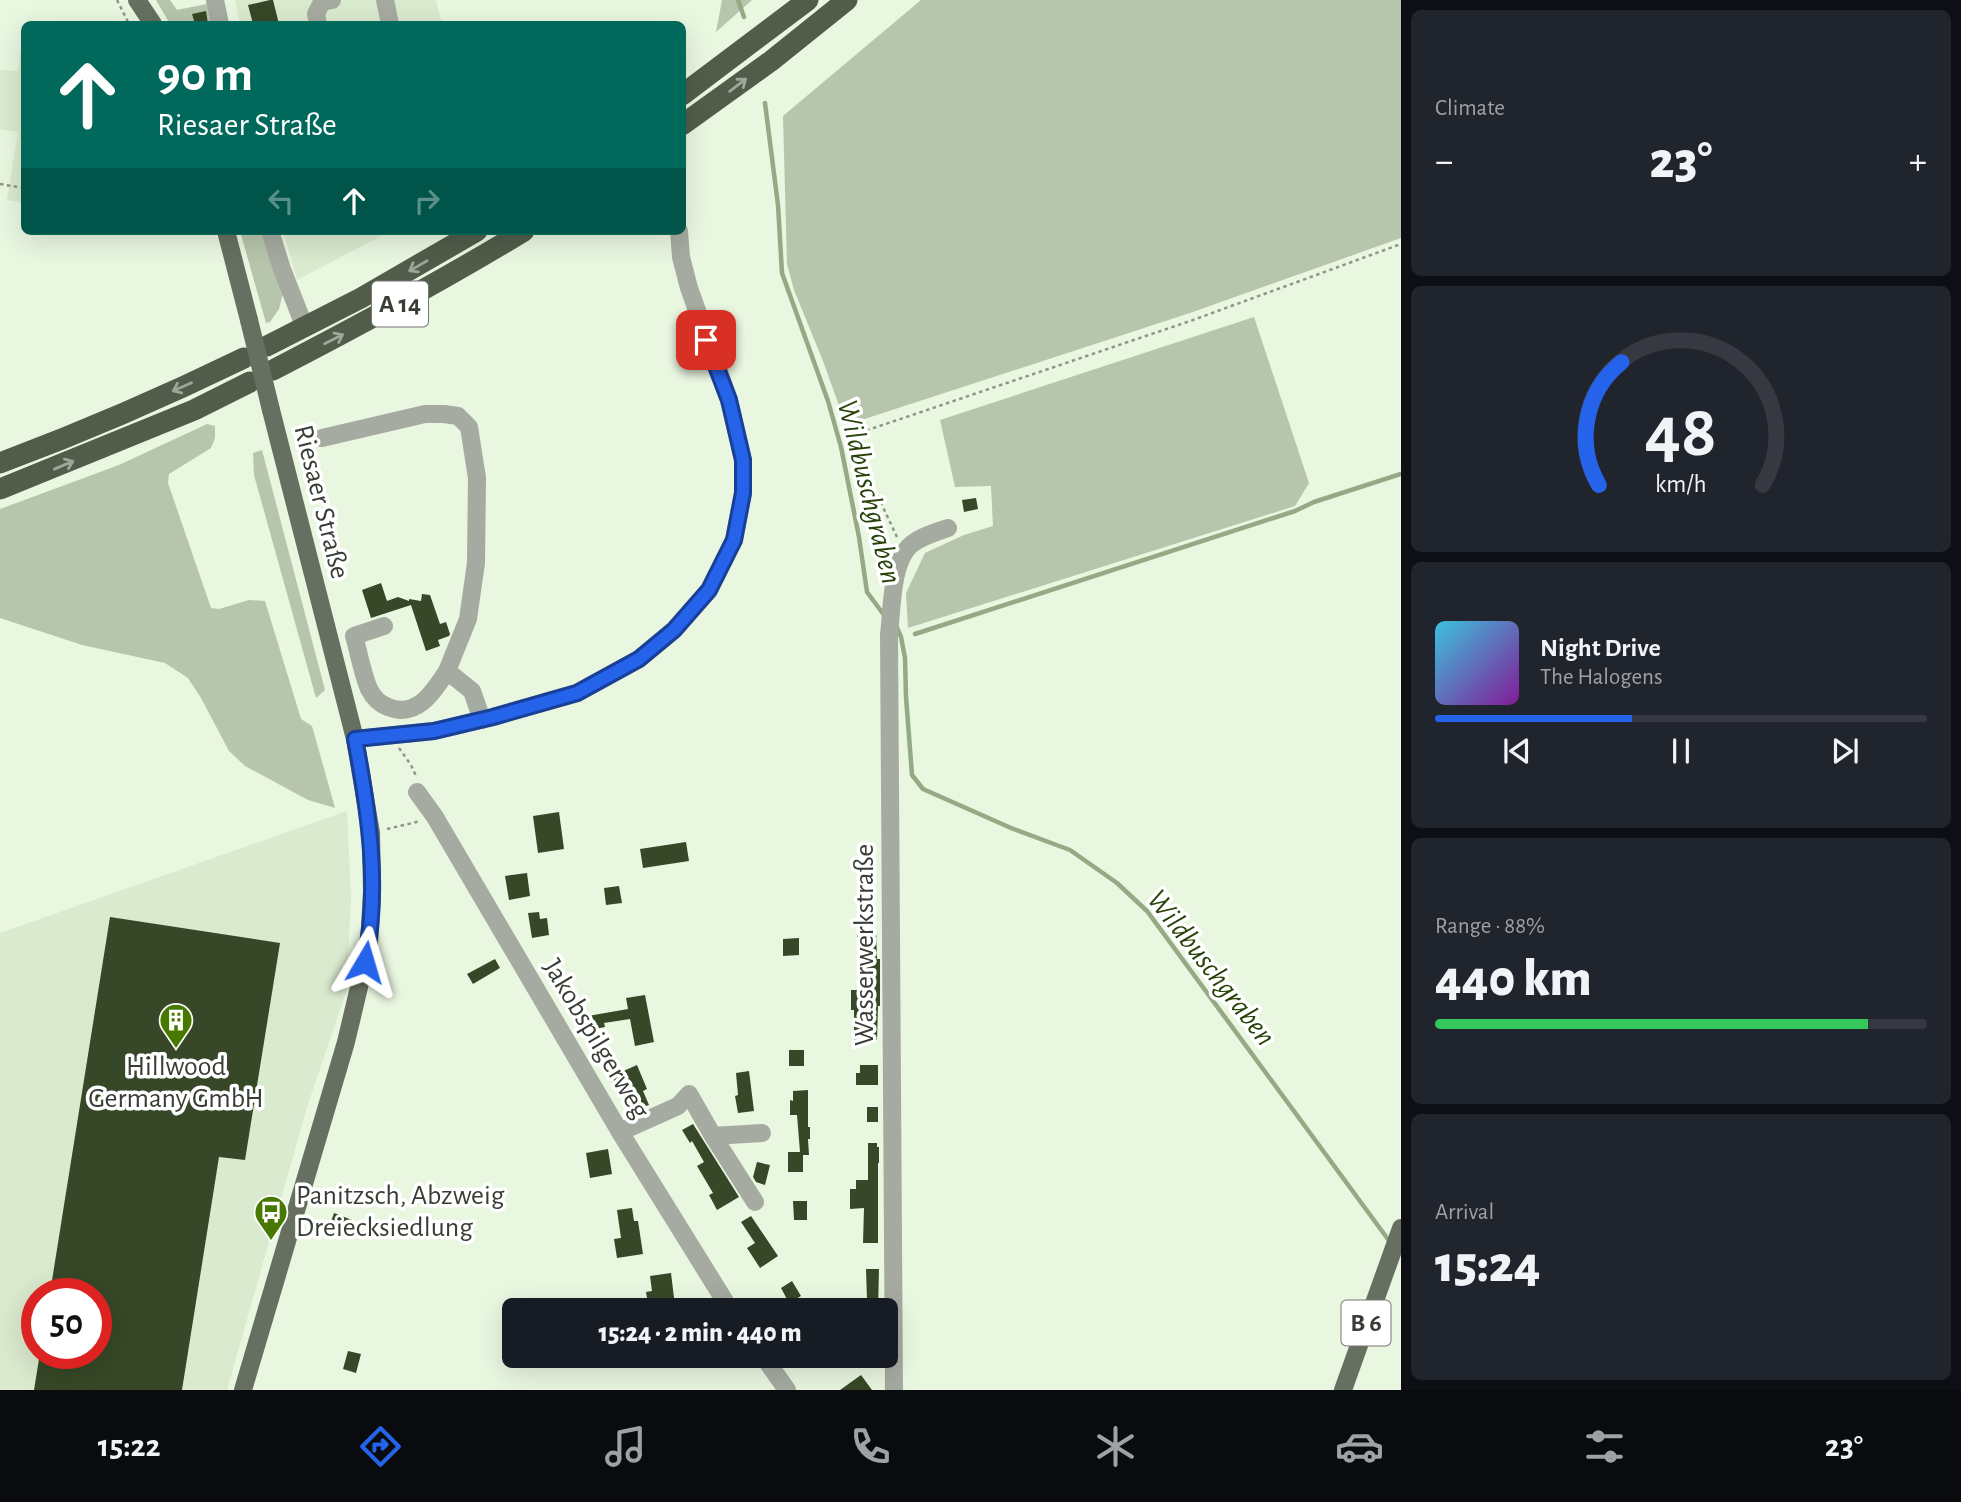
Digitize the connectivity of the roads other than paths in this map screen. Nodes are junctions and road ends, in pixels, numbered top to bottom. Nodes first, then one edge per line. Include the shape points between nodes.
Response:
1 (138, 0) edge
2 (215, 0) edge
3 (332, 0) edge
4 (385, 0) edge
5 (808, 0) edge
6 (847, 0) edge
7 (151, 21) edge
8 (219, 21) edge
9 (317, 21) edge
10 (389, 21) edge
11 (686, 91) edge
12 (686, 122) edge
13 (227, 235) edge
14 (271, 235) edge
15 (470, 235) edge
16 (517, 235) edge
17 (680, 235) edge
18 (304, 328) junction
19 (267, 346) dead end
20 (244, 358) dead end
21 (273, 370) dead end
22 (250, 382) dead end
23 (322, 438) dead end
24 (0, 463) edge
25 (0, 489) edge
26 (948, 528) dead end
27 (384, 626) dead end
28 (447, 671) junction
29 (482, 720) junction
30 (355, 739) junction
31 (417, 792) road end
32 (620, 1132) junction
33 (762, 1133) dead end
34 (713, 1136) junction
35 (755, 1202) dead end
36 (1400, 1230) edge
37 (723, 1298) edge
38 (771, 1368) edge
39 (243, 1390) edge
40 (787, 1390) edge
41 (894, 1390) edge
42 (1343, 1390) edge

1 - 7 main road
2 - 8 street
3 - 9 street via 322,2
4 - 10 street
5 - 11 highway
12 -> 6 highway
13 - 30 main road, Riesaer Straße, bridge
14 - 18 street
15 -> 18 highway, A 14
21 -> 16 highway, A 14 via 445,279
17 - 29 street via 689,288 729,400 743,460 743,493 734,540 709,590 674,630 639,659 577,693
18 - 19 highway, A 14
20 -> 24 highway
25 -> 22 highway via 171,420
23 - 28 street via 425,414 458,416 469,427 477,478 476,563 468,619
26 - 41 street, Wasserwerkstraße via 920,538 902,554 890,635
27 - 28 street via 354,636 369,690 385,706 405,710 420,705
28 - 29 street via 472,691
29 - 30 street via 434,731
30 - 39 main road, Riesaer Straße via 371,833 369,945 346,1042
31 - 32 street, Jakobspilgerweg
32 - 34 street via 678,1106 689,1094
32 - 37 street, Jakobspilgerweg
33 - 34 street
34 - 35 street
36 - 42 main road, B 6
38 - 40 street

